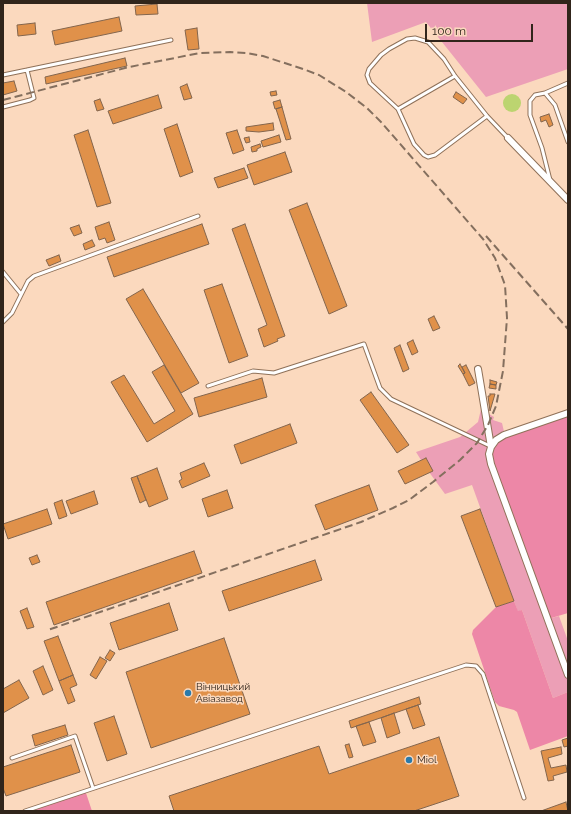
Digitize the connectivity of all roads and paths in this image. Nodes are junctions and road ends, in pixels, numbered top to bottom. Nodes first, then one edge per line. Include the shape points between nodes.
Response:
1 (171, 40) dead end
2 (27, 70) junction
3 (3, 75) edge
4 (455, 76) junction
5 (568, 83) edge
6 (545, 93) junction
7 (3, 107) edge
8 (398, 109) junction
9 (487, 116) junction
10 (508, 138) joint
11 (568, 142) edge
12 (551, 182) junction
13 (568, 200) edge
14 (198, 216) dead end
15 (3, 272) edge
16 (21, 294) junction
17 (3, 322) edge
18 (478, 369) dead end
19 (208, 386) dead end
20 (568, 413) edge
21 (491, 447) junction
22 (568, 675) edge
23 (12, 758) dead end
24 (93, 788) junction
25 (524, 798) dead end
26 (25, 811) edge

1 - 2 lane
2 - 3 lane
2 - 7 lane via 34,98
4 - 8 lane
4 - 8 lane via 444,58 428,42 415,38 394,46 381,55 367,75 370,83
4 - 9 lane
5 - 6 lane
6 - 11 lane via 555,105
6 - 12 lane via 535,95 530,101 530,115
8 - 9 lane via 414,144 428,157 435,155
9 - 10 lane
10 - 12 street
12 - 13 street
14 - 16 lane via 37,274 28,281
15 - 16 lane
16 - 17 lane via 12,313
18 - 21 street
19 - 21 lane via 253,372 274,373 364,344 380,388 391,399
20 - 21 street via 504,435
21 - 22 street via 491,464
23 - 24 lane via 75,736
24 - 25 lane via 471,665 480,669 483,674
24 - 26 lane

